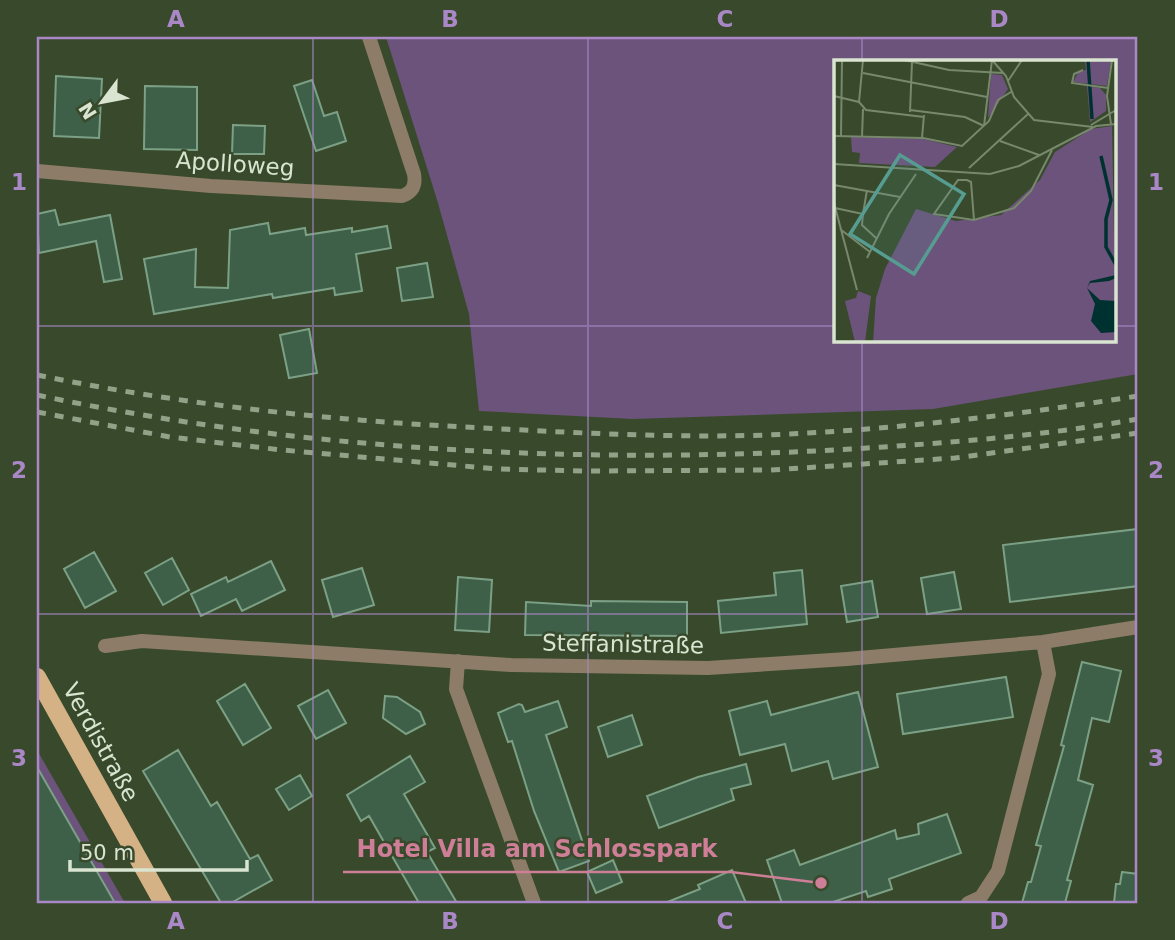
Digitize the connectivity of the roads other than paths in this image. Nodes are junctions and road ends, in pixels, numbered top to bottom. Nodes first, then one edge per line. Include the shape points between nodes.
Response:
1 (369, 37) edge
2 (37, 171) edge
3 (1138, 627) edge
4 (1043, 642) junction
5 (105, 646) dead end
6 (458, 661) junction
7 (37, 677) edge
8 (163, 903) edge
9 (534, 903) edge
10 (968, 903) edge

1 - 2 street, Apolloweg via 414,173 413,188 402,196
3 - 4 street, Steffanistraße
4 - 6 street, Steffanistraße via 708,668
4 - 10 street via 1049,674 998,872 981,897
5 - 6 street, Steffanistraße via 142,641
6 - 9 street via 456,689
7 - 8 main road, Verdistraße

